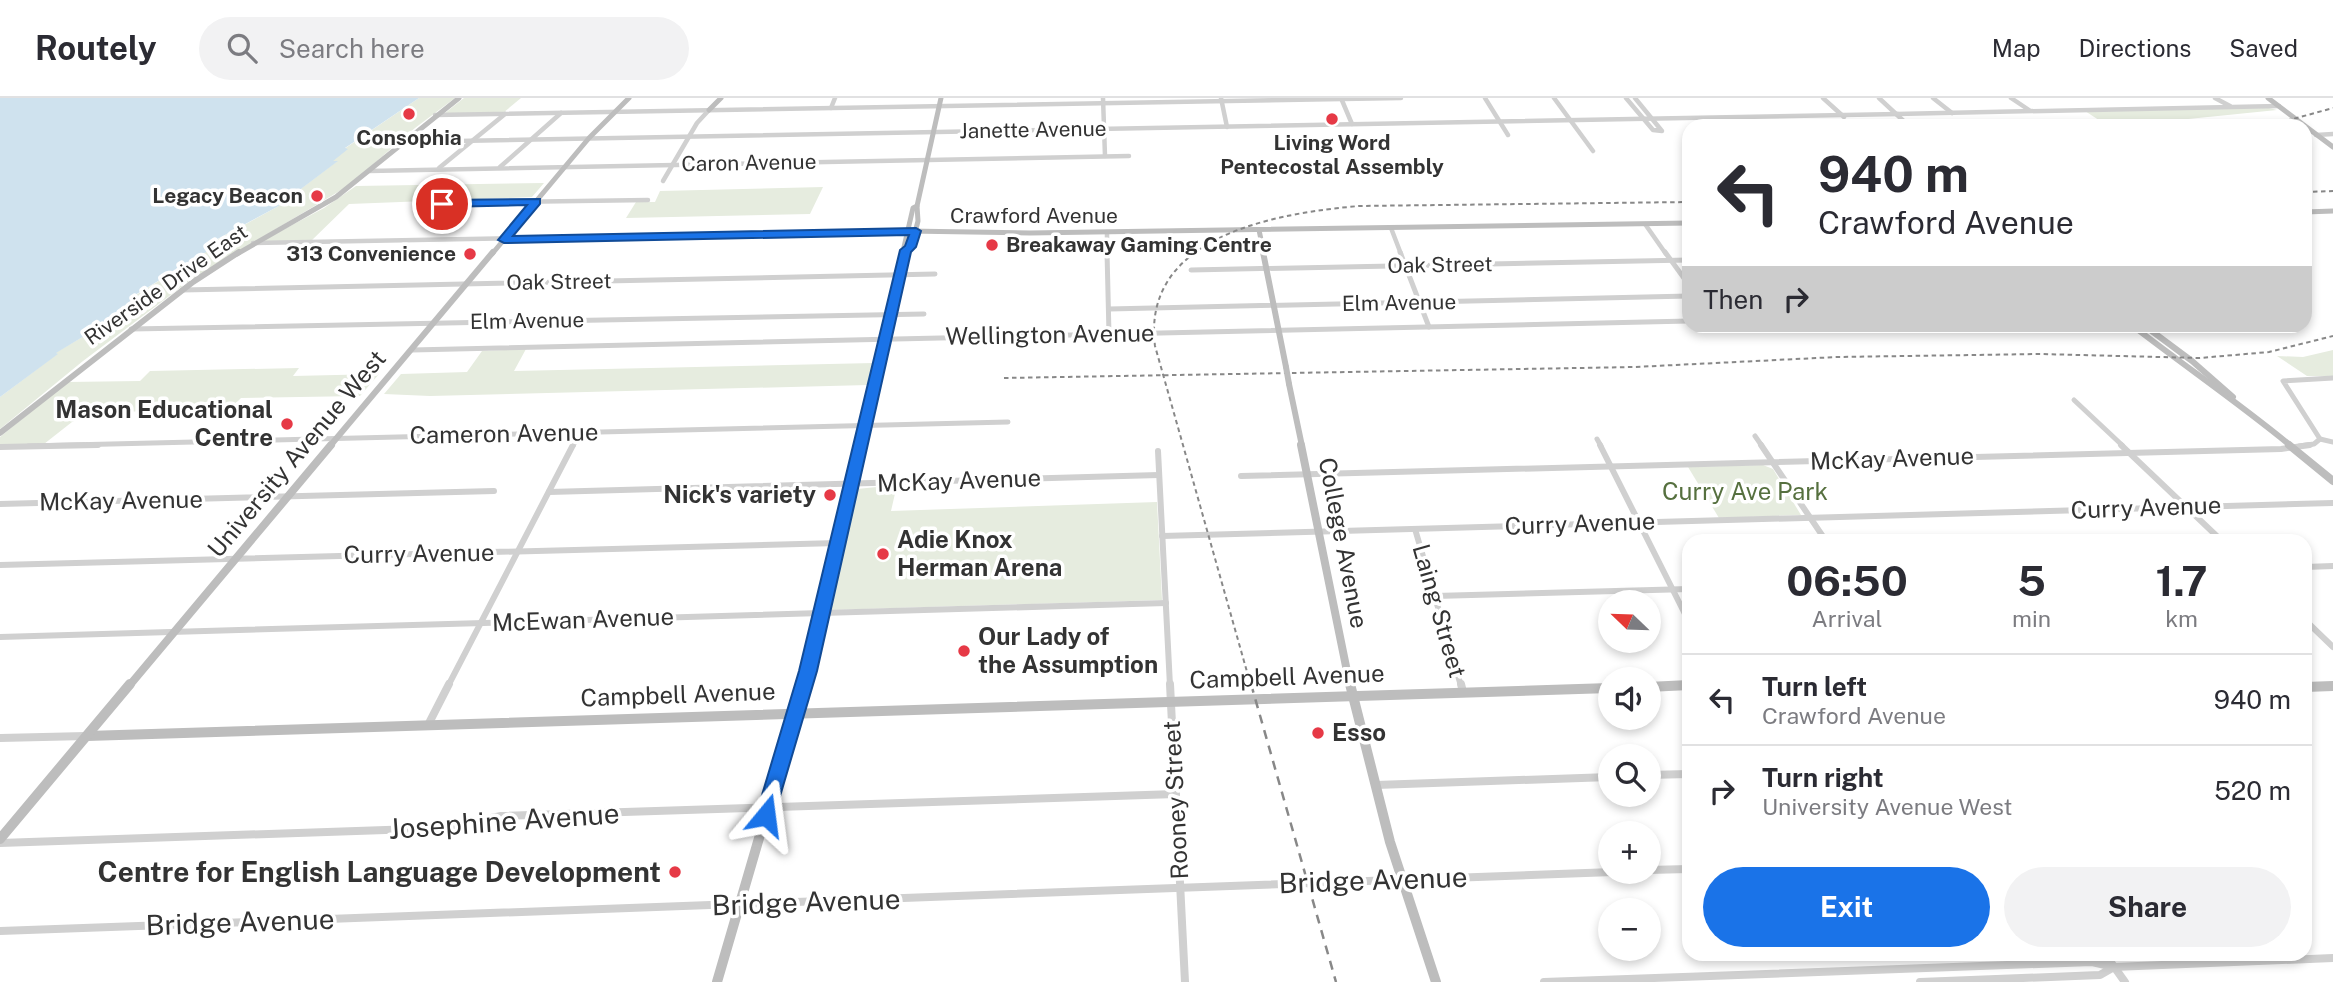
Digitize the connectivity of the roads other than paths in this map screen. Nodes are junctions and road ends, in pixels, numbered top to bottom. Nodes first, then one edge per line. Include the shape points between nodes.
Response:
1 (459, 98) edge
2 (629, 98) edge
3 (720, 98) edge
4 (835, 98) edge
5 (887, 98) edge
6 (941, 98) edge
7 (1401, 98) edge
8 (1485, 98) edge
9 (1554, 98) edge
10 (1626, 98) edge
11 (1635, 98) edge
12 (1823, 98) edge
13 (1879, 98) edge
14 (1933, 98) edge
15 (2011, 98) edge
16 (2215, 98) edge
17 (2268, 98) edge
18 (1341, 99) edge
19 (1165, 100) edge
20 (1221, 100) edge
21 (1103, 101) edge
22 (939, 106) junction
23 (2279, 106) junction
24 (884, 107) junction
25 (2232, 107) junction
26 (831, 108) junction
27 (709, 110) junction
28 (2030, 111) junction
29 (614, 112) junction
30 (561, 113) junction
31 (1952, 113) junction
32 (505, 114) junction
33 (1898, 114) junction
34 (435, 116) junction
35 (1843, 116) junction
36 (1644, 119) junction
37 (1653, 119) junction
38 (1903, 119) edge
39 (2296, 119) edge
40 (1571, 121) junction
41 (1499, 122) junction
42 (1352, 124) junction
43 (1227, 127) junction
44 (1104, 129) junction
45 (933, 132) junction
46 (2312, 132) edge
47 (2333, 134) edge
48 (1507, 135) dead end
49 (2316, 135) junction
50 (690, 136) junction
51 (589, 138) junction
52 (532, 139) junction
53 (473, 140) junction
54 (404, 142) junction
55 (2333, 147) edge
56 (1593, 151) dead end
57 (1105, 156) junction
58 (1129, 156) dead end
59 (927, 159) junction
60 (673, 164) junction
61 (566, 166) junction
62 (500, 168) junction
63 (437, 169) junction
64 (369, 171) junction
65 (663, 181) dead end
66 (648, 200) dead end
67 (536, 202) junction
68 (442, 204) dead end
69 (2333, 211) edge
70 (2312, 212) edge
71 (1682, 223) edge
72 (1645, 224) junction
73 (1391, 228) junction
74 (1259, 230) junction
75 (912, 231) junction
76 (1107, 232) junction
77 (504, 240) junction
78 (253, 243) junction
79 (1671, 260) junction
80 (1682, 260) edge
81 (1406, 266) junction
82 (1266, 269) junction
83 (1191, 270) dead end
84 (936, 274) dead end
85 (900, 275) junction
86 (1682, 275) edge
87 (467, 284) junction
88 (182, 290) junction
89 (1682, 296) edge
90 (1420, 302) junction
91 (1274, 305) junction
92 (1108, 309) junction
93 (891, 313) junction
94 (924, 314) dead end
95 (1682, 321) edge
96 (434, 323) junction
97 (1429, 327) junction
98 (130, 330) junction
99 (1279, 330) junction
100 (2142, 333) edge
101 (2154, 333) edge
102 (1109, 334) junction
103 (885, 339) junction
104 (412, 350) junction
105 (2333, 378) edge
106 (2074, 400) dead end
107 (2237, 402) junction
108 (1008, 422) dead end
109 (865, 425) junction
110 (580, 432) junction
111 (0, 433) edge
112 (1755, 436) dead end
113 (337, 438) junction
114 (1597, 439) dead end
115 (2320, 439) junction
116 (2333, 442) edge
117 (0, 447) edge
118 (2291, 447) junction
119 (1158, 451) dead end
120 (2130, 453) junction
121 (1773, 462) junction
122 (1610, 467) junction
123 (1159, 475) junction
124 (1308, 475) junction
125 (1241, 476) dead end
126 (2333, 481) edge
127 (852, 484) junction
128 (494, 491) dead end
129 (549, 492) junction
130 (288, 497) junction
131 (2333, 503) edge
132 (0, 504) edge
133 (2186, 507) junction
134 (1810, 518) junction
135 (1638, 523) junction
136 (1415, 529) junction
137 (1319, 532) junction
138 (1821, 534) edge
139 (2215, 534) edge
140 (1162, 536) junction
141 (838, 543) junction
142 (518, 551) junction
143 (236, 558) junction
144 (0, 565) edge
145 (2333, 566) edge
146 (2312, 567) edge
147 (1672, 589) junction
148 (1682, 589) edge
149 (1435, 596) junction
150 (1166, 603) junction
151 (1682, 608) edge
152 (821, 613) junction
153 (481, 623) junction
154 (2312, 627) edge
155 (174, 632) junction
156 (0, 637) edge
157 (2333, 647) edge
158 (1682, 685) edge
159 (1661, 686) edge
160 (2333, 686) edge
161 (2312, 687) edge
162 (1598, 688) edge
163 (1463, 692) junction
164 (1353, 696) junction
165 (1171, 701) junction
166 (796, 712) junction
167 (428, 724) junction
168 (87, 736) junction
169 (0, 738) edge
170 (1682, 774) edge
171 (1661, 775) edge
172 (1598, 777) edge
173 (1376, 785) junction
174 (1176, 794) junction
175 (768, 808) junction
176 (0, 841) edge
177 (1682, 869) edge
178 (1661, 870) edge
179 (1598, 872) edge
180 (1401, 879) junction
181 (1181, 888) junction
182 (740, 904) junction
183 (0, 931) edge
184 (2333, 958) edge
185 (2312, 959) edge
186 (2110, 961) edge
187 (2260, 961) edge
188 (2114, 967) junction
189 (717, 982) edge
190 (1185, 982) edge
191 (1436, 982) edge
192 (1544, 982) edge
193 (1920, 982) edge
194 (2125, 982) edge

1 - 34 main road, Riverside Drive East
2 - 29 main road, University Avenue West
3 - 27 main road
4 - 26 street
5 - 24 street
6 - 22 main road
7 - 18 street
8 - 41 street
9 - 40 street
10 - 36 street
11 - 37 street
12 - 35 street
13 - 33 street
14 - 31 street
15 - 28 street
16 - 25 street
17 - 23 main road
18 - 20 street
18 - 42 street
19 - 20 street
19 - 21 street
20 - 43 street
21 - 22 street
21 - 44 street
22 - 24 street
22 - 45 main road
23 - 25 street, Janette Avenue
23 - 39 main road
24 - 26 street
25 - 28 street, Janette Avenue
26 - 27 street
27 - 29 street
27 - 50 street
28 - 31 street, Janette Avenue
29 - 30 street
29 - 51 main road, University Avenue West
30 - 32 street
30 - 52 street
31 - 33 street, Janette Avenue
32 - 34 street
32 - 53 street
33 - 35 street, Janette Avenue
33 - 38 street
34 - 54 main road, Riverside Drive East
35 - 37 street, Janette Avenue
36 - 37 street, Janette Avenue
36 - 37 street via 1653,130 1662,131
36 - 40 street, Janette Avenue
40 - 41 street, Janette Avenue
40 - 56 street
41 - 42 street, Janette Avenue
41 - 48 street
42 - 43 street, Janette Avenue
43 - 44 street, Janette Avenue
44 - 45 street, Janette Avenue
44 - 57 street
45 - 50 street, Janette Avenue
45 - 59 main road
46 - 49 main road
47 - 49 street
49 - 55 main road
50 - 51 street, Janette Avenue
50 - 60 street
51 - 52 street, Janette Avenue
51 - 61 main road, University Avenue West
52 - 53 street, Janette Avenue
52 - 62 street
53 - 54 street, Janette Avenue
53 - 63 street
54 - 64 main road, Riverside Drive East
57 - 58 street, Caron Avenue
57 - 59 street, Caron Avenue
59 - 60 street, Caron Avenue
59 - 75 main road via 919,216
60 - 61 street, Caron Avenue
60 - 65 street
61 - 62 street, Caron Avenue
61 - 67 main road, University Avenue West
62 - 63 street, Caron Avenue
63 - 64 street, Caron Avenue
64 - 78 main road, Riverside Drive East via 321,207
66 - 67 street
67 - 68 street
67 - 77 main road, University Avenue West
69 - 70 main road
71 - 72 main road, Crawford Avenue
72 - 73 main road, Crawford Avenue
72 - 79 street
73 - 74 main road, Crawford Avenue
73 - 81 street
74 - 76 main road, Crawford Avenue
74 - 82 main road, College Avenue
75 - 76 main road, Crawford Avenue
75 - 77 street, Crawford Avenue
75 - 85 main road
76 - 92 street
77 - 78 street, Crawford Avenue
77 - 87 main road, University Avenue West
78 - 88 main road, Riverside Drive East
79 - 80 street, Oak Street
79 - 81 street, Oak Street
79 - 86 street
81 - 82 street, Oak Street
81 - 90 street
82 - 83 street, Oak Street
82 - 91 main road, College Avenue
84 - 85 street, Oak Street
85 - 87 street, Oak Street
85 - 93 main road
87 - 88 street, Oak Street
87 - 96 main road, University Avenue West
88 - 98 main road, Riverside Drive East
89 - 90 street, Elm Avenue
90 - 91 street, Elm Avenue
90 - 97 street
91 - 92 street, Elm Avenue
91 - 99 main road, College Avenue
92 - 102 street
93 - 94 street, Elm Avenue
93 - 96 street, Elm Avenue
93 - 103 main road
95 - 97 street, Wellington Avenue
96 - 98 street, Elm Avenue
96 - 104 main road, University Avenue West
97 - 99 street, Wellington Avenue
98 - 111 main road, Riverside Drive East
99 - 102 street, Wellington Avenue
99 - 124 main road, College Avenue, bridge
100 - 107 main road
101 - 107 main road
102 - 103 street, Wellington Avenue
103 - 104 street, Wellington Avenue
103 - 109 main road
104 - 113 main road, University Avenue West
105 - 115 street via 2288,379 2282,384
106 - 120 street
107 - 118 main road
108 - 109 street, Cameron Avenue
109 - 110 street, Cameron Avenue
109 - 127 main road
110 - 113 street, Cameron Avenue
110 - 129 street
112 - 121 street
113 - 117 street, Cameron Avenue
113 - 130 main road, University Avenue West
114 - 122 street
115 - 116 street
115 - 118 street, McKay Avenue
118 - 120 street, McKay Avenue
118 - 126 main road
119 - 123 street, Rooney Street
120 - 121 street, McKay Avenue
120 - 133 street
121 - 122 street, McKay Avenue
121 - 134 street
122 - 124 street, McKay Avenue
122 - 135 street
123 - 127 street, McKay Avenue
123 - 140 street, Rooney Street
124 - 125 street, McKay Avenue
124 - 137 main road, College Avenue
127 - 129 street, McKay Avenue
127 - 141 main road
128 - 130 street, McKay Avenue
129 - 142 street
130 - 132 street, McKay Avenue
130 - 143 main road, University Avenue West
131 - 133 street, Curry Avenue
133 - 134 street, Curry Avenue
133 - 139 street
134 - 135 street, Curry Avenue
134 - 138 street
135 - 136 street, Curry Avenue
135 - 147 street
136 - 137 street, Curry Avenue
136 - 149 street, Laing Street
137 - 140 street, Curry Avenue
137 - 164 main road, College Avenue
140 - 150 street, Rooney Street
141 - 142 street, Curry Avenue
141 - 152 main road
142 - 143 street, Curry Avenue
142 - 153 street
143 - 144 street, Curry Avenue
143 - 155 main road, University Avenue West
145 - 146 street
147 - 148 street
147 - 149 street
147 - 151 street
149 - 163 street, Laing Street
150 - 152 street, McEwan Avenue
150 - 165 street, Rooney Street
152 - 153 street, McEwan Avenue
152 - 166 main road
153 - 155 street, McEwan Avenue
153 - 167 street
154 - 157 street
155 - 156 street, McEwan Avenue
155 - 168 main road, University Avenue West
158 - 159 main road
160 - 161 main road
162 - 163 main road, Campbell Avenue
163 - 164 main road, Campbell Avenue
164 - 165 main road, Campbell Avenue
164 - 173 main road, College Avenue
165 - 166 main road, Campbell Avenue
165 - 174 street, Rooney Street
166 - 167 main road, Campbell Avenue
166 - 175 main road
167 - 168 main road, Campbell Avenue
168 - 169 street, Campbell Avenue
168 - 176 main road, University Avenue West
170 - 171 street
172 - 173 street
173 - 180 main road, College Avenue
174 - 175 street, Josephine Avenue
174 - 181 street, Rooney Street
175 - 176 street, Josephine Avenue via 500,816 444,828
175 - 182 main road
177 - 178 street
179 - 180 street, Bridge Avenue
180 - 181 street, Bridge Avenue
180 - 191 main road, College Avenue
181 - 182 street, Bridge Avenue
181 - 190 street, Rooney Street
182 - 183 street, Bridge Avenue
182 - 189 main road
184 - 185 street
186 - 188 street
187 - 188 street
188 - 192 street via 2092,962
188 - 193 street via 2100,975
188 - 194 street

